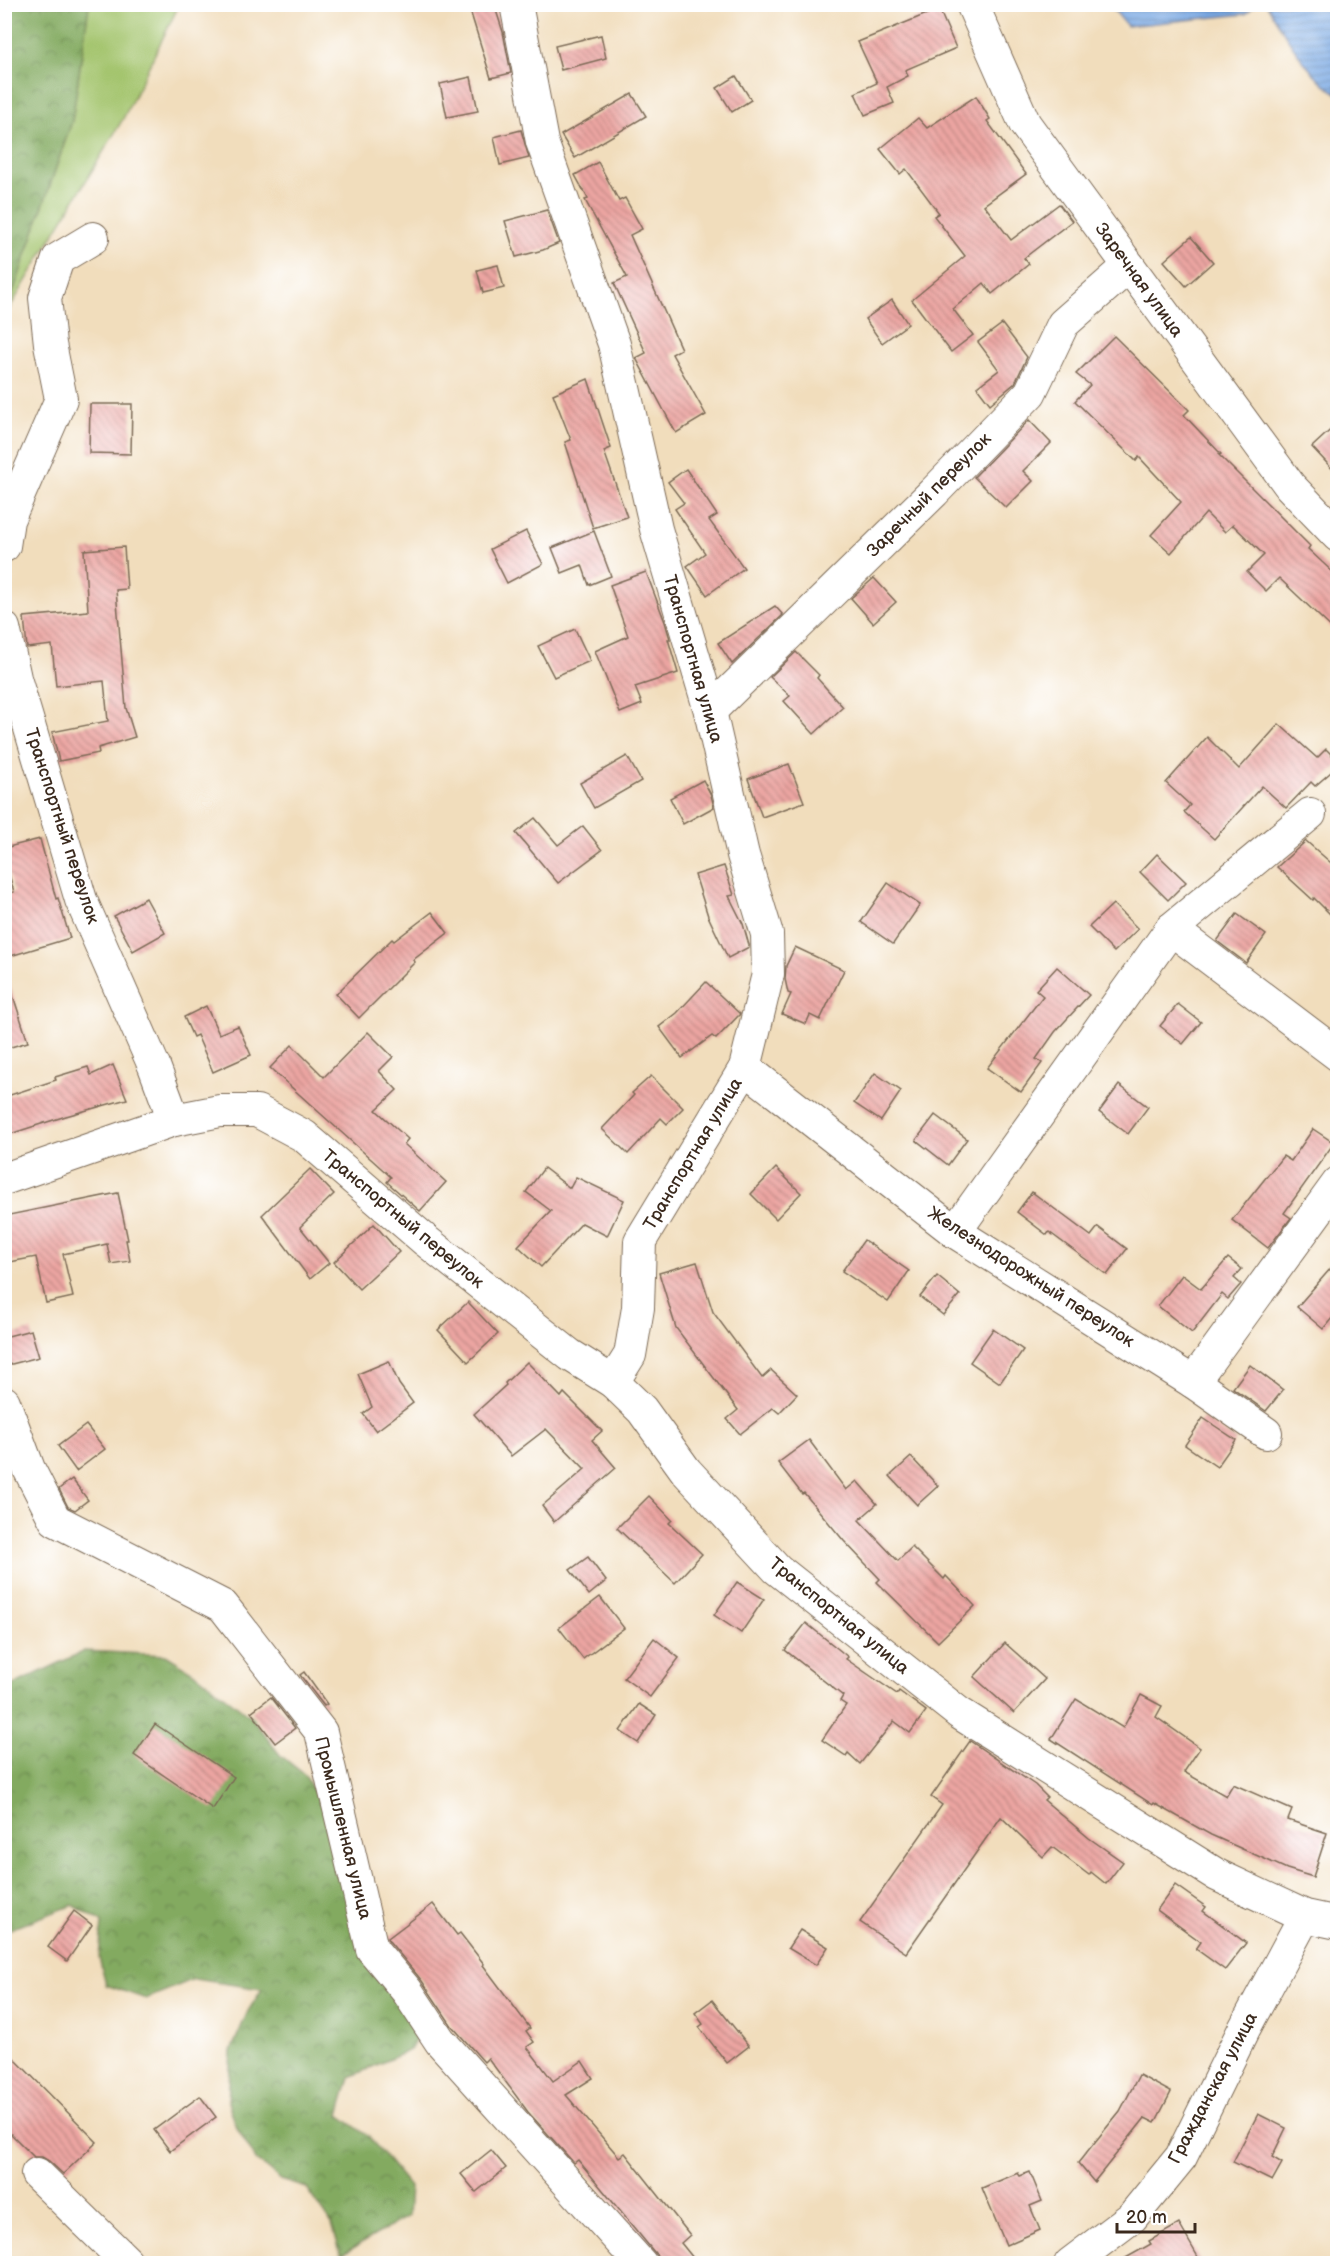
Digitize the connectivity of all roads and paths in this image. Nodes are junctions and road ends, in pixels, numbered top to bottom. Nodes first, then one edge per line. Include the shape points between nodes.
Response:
1 (516, 4) edge
2 (972, 4) edge
3 (93, 238) dead end
4 (1129, 266) junction
5 (1338, 536) edge
6 (4, 546) edge
7 (4, 628) edge
8 (710, 711) junction
9 (1310, 814) dead end
10 (1171, 929) junction
11 (1338, 1055) edge
12 (745, 1068) junction
13 (174, 1120) junction
14 (4, 1179) edge
15 (1338, 1183) edge
16 (955, 1232) junction
17 (613, 1382) junction
18 (1193, 1382) junction
19 (4, 1402) edge
20 (1266, 1432) dead end
21 (1305, 1916) junction
22 (1338, 1923) edge
23 (37, 2174) dead end
24 (125, 2264) edge
25 (641, 2264) edge
26 (1070, 2264) edge

1 - 8 street, Транспортная улица via 542,142 614,344 656,529
2 - 4 street, Заречная улица via 1025,124
3 - 6 street via 58,259 45,298 61,399 8,520
4 - 5 street, Заречная улица via 1290,486
4 - 8 street, Заречный переулок via 1063,324 1030,393
7 - 13 street, Транспортный переулок via 15,678 81,900
8 - 12 street, Транспортная улица via 743,855 767,934 768,974
9 - 10 street
10 - 11 street
10 - 16 street
12 - 16 street, Железнодорожный переулок
12 - 17 street, Транспортная улица via 640,1241 638,1308 630,1355
13 - 14 street, Транспортный переулок
13 - 17 street, Транспортный переулок via 220,1111 257,1111 304,1136 435,1248 570,1355
15 - 18 street
16 - 18 street, Железнодорожный переулок
17 - 21 street, Транспортная улица via 642,1410 686,1471 777,1569 959,1713 1217,1875
18 - 20 street, Железнодорожный переулок
19 - 25 street, Промышленная улица via 28,1469 55,1520 223,1606 321,1732 372,1949 407,1991 440,2041
21 - 22 street, Транспортная улица
21 - 26 street, Гражданская улица via 1181,2157 1132,2217
23 - 24 street

